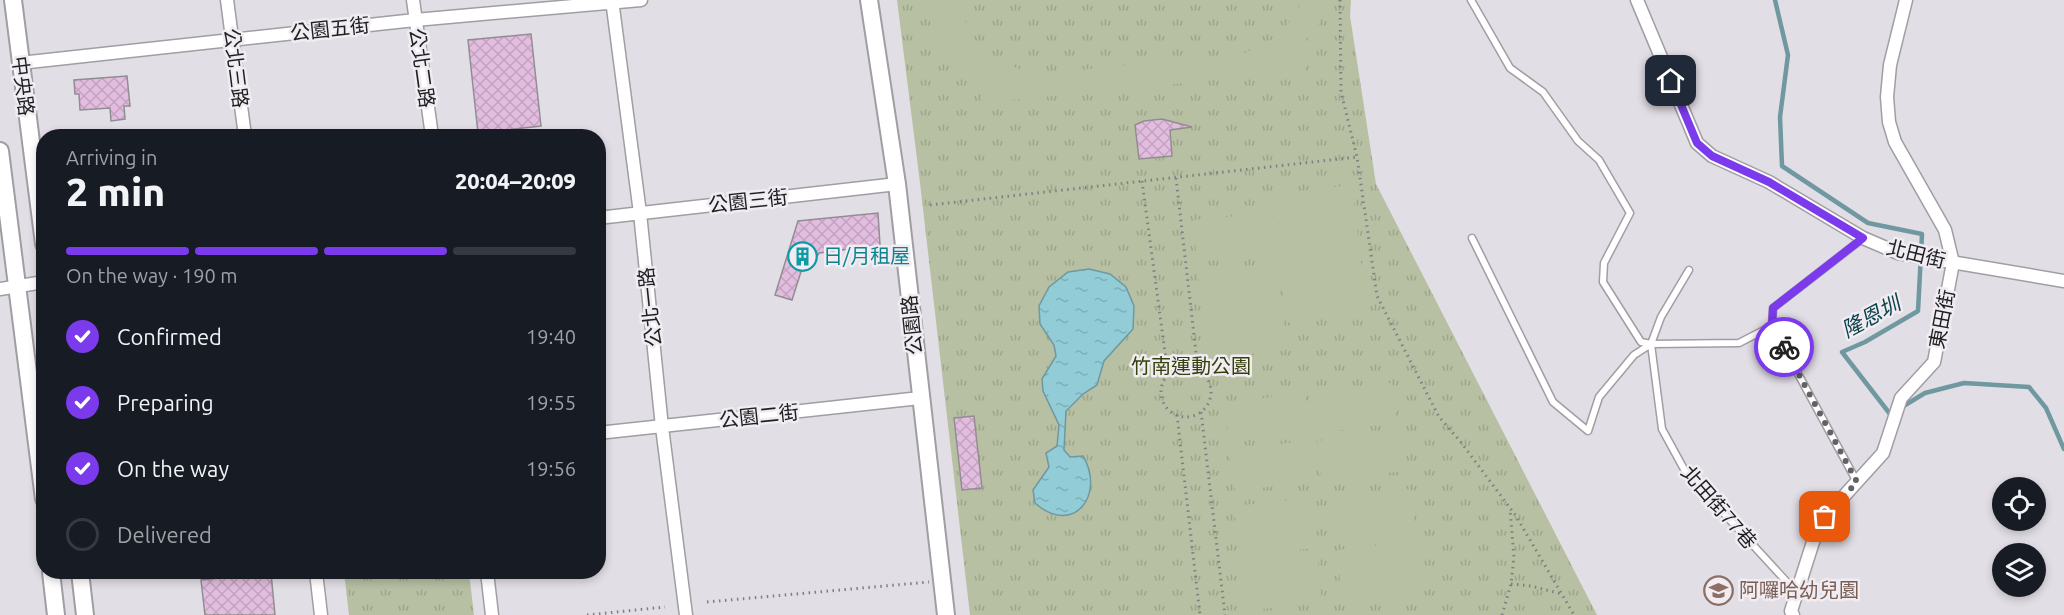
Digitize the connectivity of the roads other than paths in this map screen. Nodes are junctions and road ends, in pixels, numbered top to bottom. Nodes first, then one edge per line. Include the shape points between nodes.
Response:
1 (13, 0) edge
2 (227, 0) edge
3 (413, 0) edge
4 (641, 0) edge
5 (870, 0) edge
6 (1471, 0) edge
7 (1637, 0) edge
8 (1906, 0) edge
9 (612, 1) edge
10 (415, 20) junction
11 (232, 39) junction
12 (20, 63) junction
13 (243, 129) edge
14 (431, 129) edge
15 (0, 151) edge
16 (36, 184) edge
17 (897, 184) junction
18 (640, 213) junction
19 (606, 217) edge
20 (1472, 238) dead end
21 (1863, 238) junction
22 (1953, 263) junction
23 (1689, 270) dead end
24 (2064, 281) edge
25 (36, 283) edge
26 (8, 288) edge
27 (1772, 326) junction
28 (1651, 344) junction
29 (920, 398) junction
30 (662, 427) junction
31 (606, 432) edge
32 (36, 456) edge
33 (1857, 482) junction
34 (52, 579) edge
35 (81, 579) edge
36 (317, 579) edge
37 (488, 579) edge
38 (1797, 593) junction
39 (1790, 614) edge
40 (56, 615) edge
41 (85, 615) edge
42 (321, 615) edge
43 (492, 615) edge
44 (686, 615) edge
45 (946, 615) edge

1 - 12 street, 中央路
2 - 11 street, 公北三路
3 - 10 street, 公北二路
4 - 9 street, 公園五街
5 - 17 street, 公園路
6 - 28 lane via 1510,68 1543,92 1578,141 1599,160 1630,213 1604,262 1603,282 1641,342
7 - 21 street, 北田街 via 1697,143 1712,156 1769,182
8 - 22 street via 1890,65 1889,122 1894,142 1945,230
9 - 10 street, 公園五街
9 - 18 street, 公北一路
10 - 11 street, 公園五街
10 - 14 street, 公北二路
11 - 12 street, 公園五街
11 - 13 street, 公北三路
12 - 16 street, 中央路
15 - 26 street
17 - 18 street, 公園三街
17 - 29 street, 公園路
18 - 19 street, 公園三街
18 - 30 street, 公北一路
20 - 28 lane via 1553,402 1588,431 1599,397 1634,355
21 - 22 street, 北田街 via 1898,253
21 - 27 lane via 1773,308
22 - 24 street, 北田街
22 - 33 street, 東田街 via 1934,362 1901,398 1883,453
23 - 28 lane via 1661,317
25 - 26 street
26 - 32 street
27 - 28 lane via 1739,343
27 - 33 lane
28 - 38 lane, 北田街77巷 via 1662,429 1685,471
29 - 30 street, 公園二街
29 - 45 street, 公園路
30 - 31 street, 公園二街
30 - 44 street, 公北一路
33 - 38 street via 1825,517
34 - 40 street
35 - 41 street
36 - 42 street
37 - 43 street
38 - 39 street

